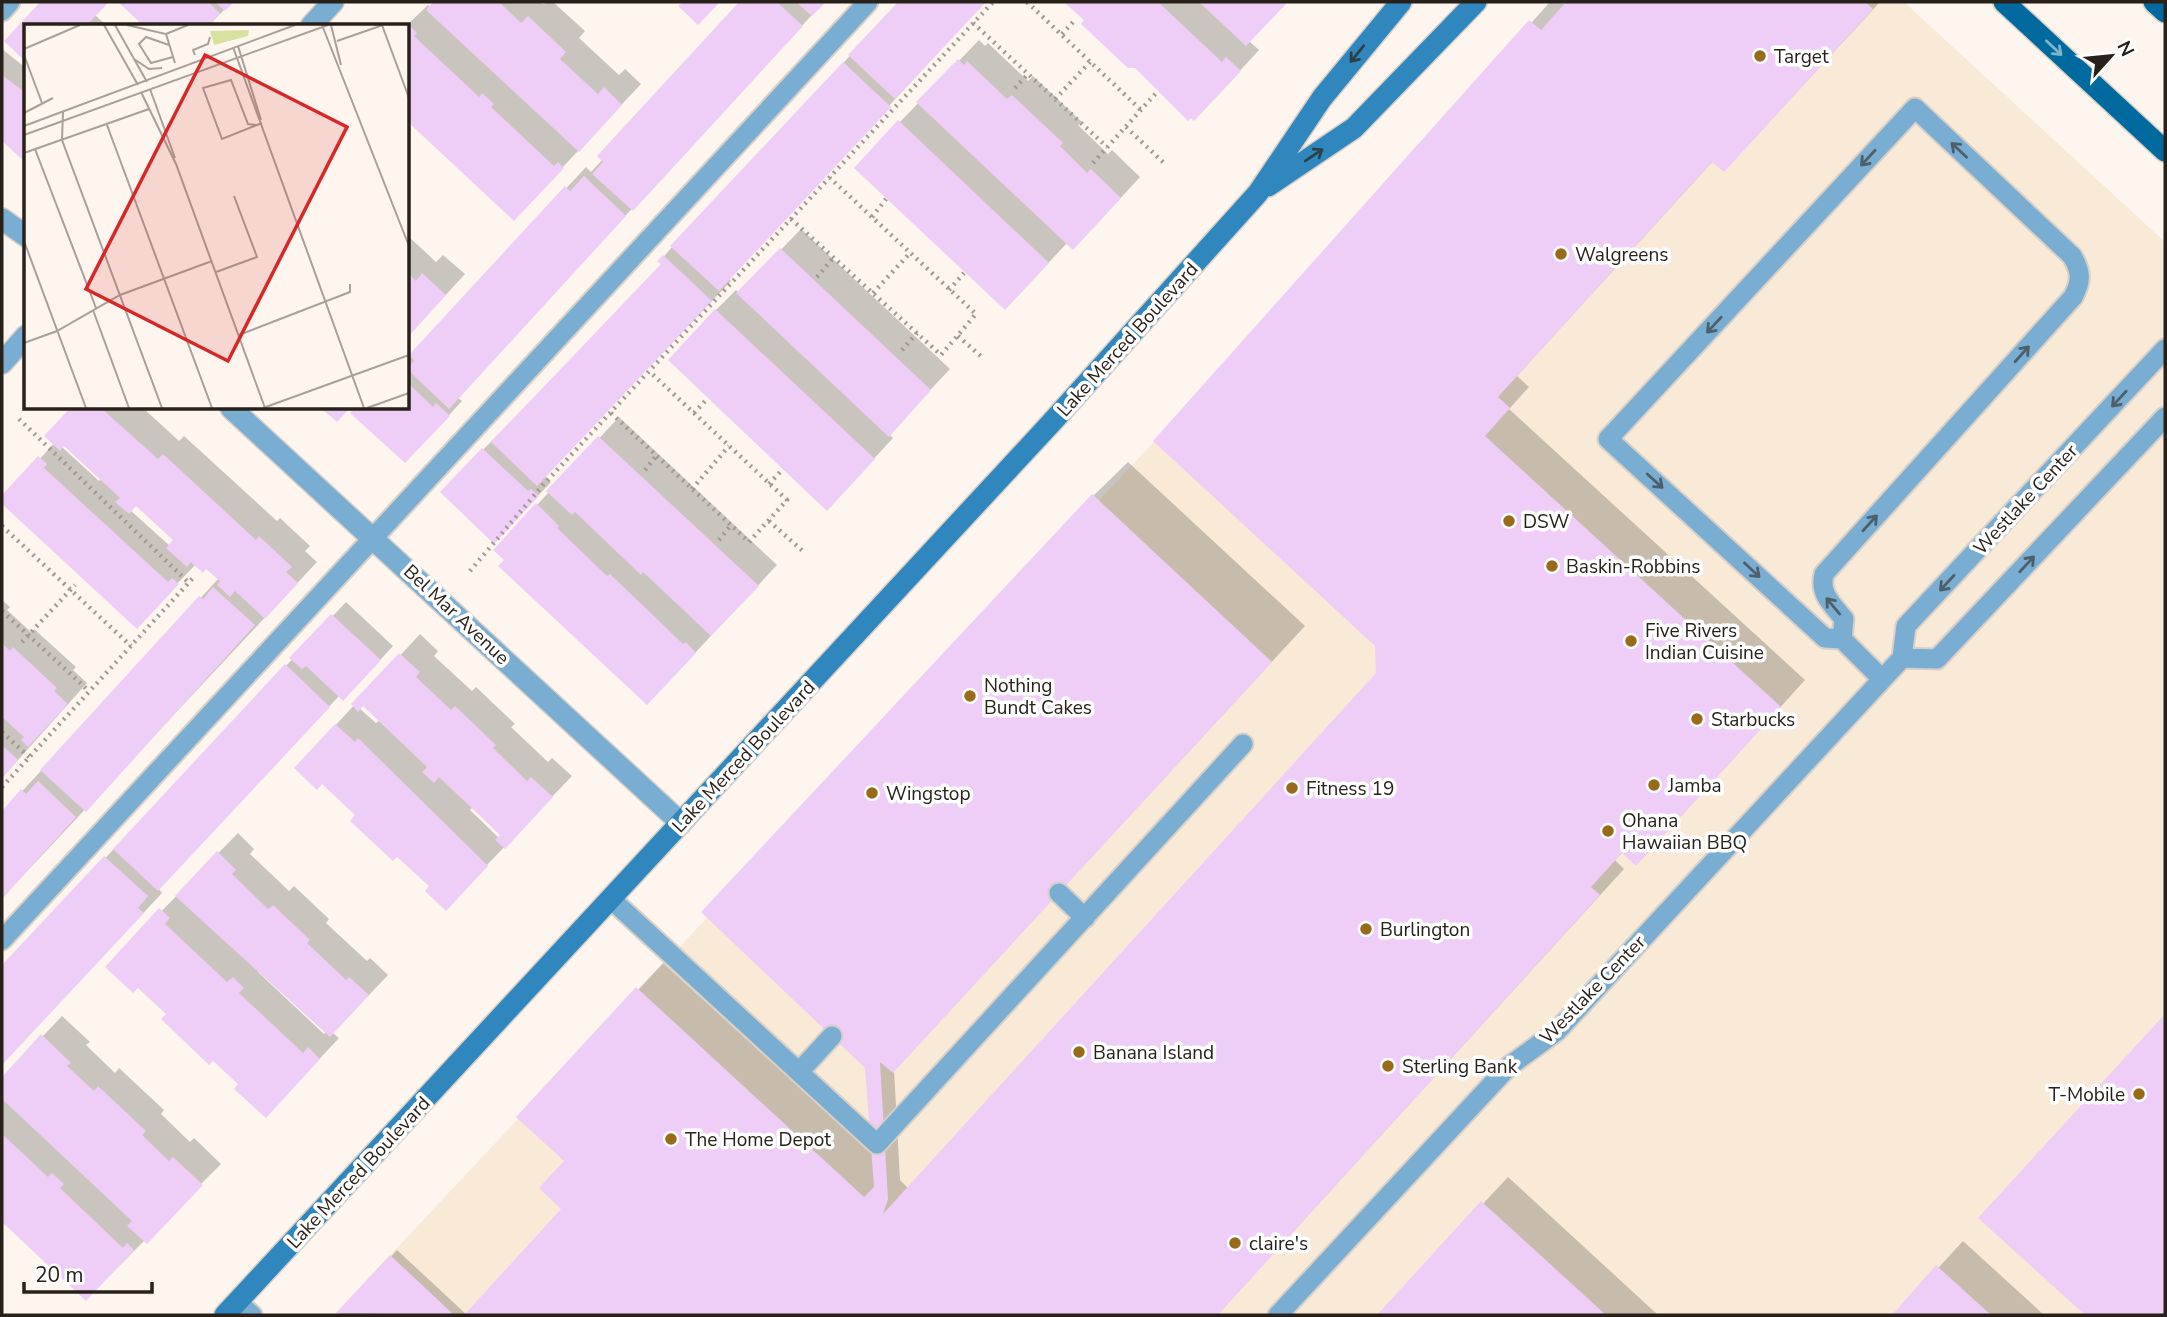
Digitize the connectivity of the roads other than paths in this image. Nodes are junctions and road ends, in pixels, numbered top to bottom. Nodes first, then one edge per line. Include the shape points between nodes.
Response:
1 (10, 2) edge
2 (333, 2) edge
3 (868, 2) edge
4 (1401, 2) edge
5 (1476, 2) edge
6 (2004, 2) edge
7 (2154, 2) edge
8 (2, 11) edge
9 (2165, 12) edge
10 (313, 24) edge
11 (2165, 151) edge
12 (1258, 193) junction
13 (2, 219) edge
14 (24, 235) edge
15 (24, 338) edge
16 (2165, 349) edge
17 (2, 363) edge
18 (233, 410) edge
19 (2165, 418) edge
20 (375, 538) junction
21 (1842, 639) junction
22 (1902, 658) junction
23 (1881, 678) junction
24 (1243, 744) dead end
25 (681, 823) junction
26 (1059, 893) dead end
27 (611, 899) junction
28 (1085, 918) junction
29 (2, 940) edge
30 (832, 1037) dead end
31 (799, 1072) junction
32 (238, 1311) edge
33 (1278, 1315) edge

1 - 8 lane
2 - 10 street
3 - 20 lane
4 -> 12 street, Lake Merced Boulevard via 1322,97
12 -> 5 street, Lake Merced Boulevard via 1354,128
6 -> 11 main road
7 - 9 main road
12 - 25 street, Lake Merced Boulevard
13 - 14 street
15 - 17 street
16 -> 22 lane, Westlake Center via 1906,626
18 - 20 street, Bel Mar Avenue
22 -> 19 lane via 1937,659
20 - 25 street, Bel Mar Avenue
20 - 29 lane
21 -> 21 lane via 1844,619 1824,596 1824,574 2080,284 2080,269 2072,256 1915,108 1608,439 1825,638
21 - 23 lane
22 - 23 lane, Westlake Center
23 - 33 lane, Westlake Center via 1557,1031 1508,1067
24 - 28 lane
25 - 27 street, Lake Merced Boulevard
26 - 28 lane
27 - 31 lane
27 - 32 street, Lake Merced Boulevard
28 - 31 lane via 877,1144
30 - 31 lane

